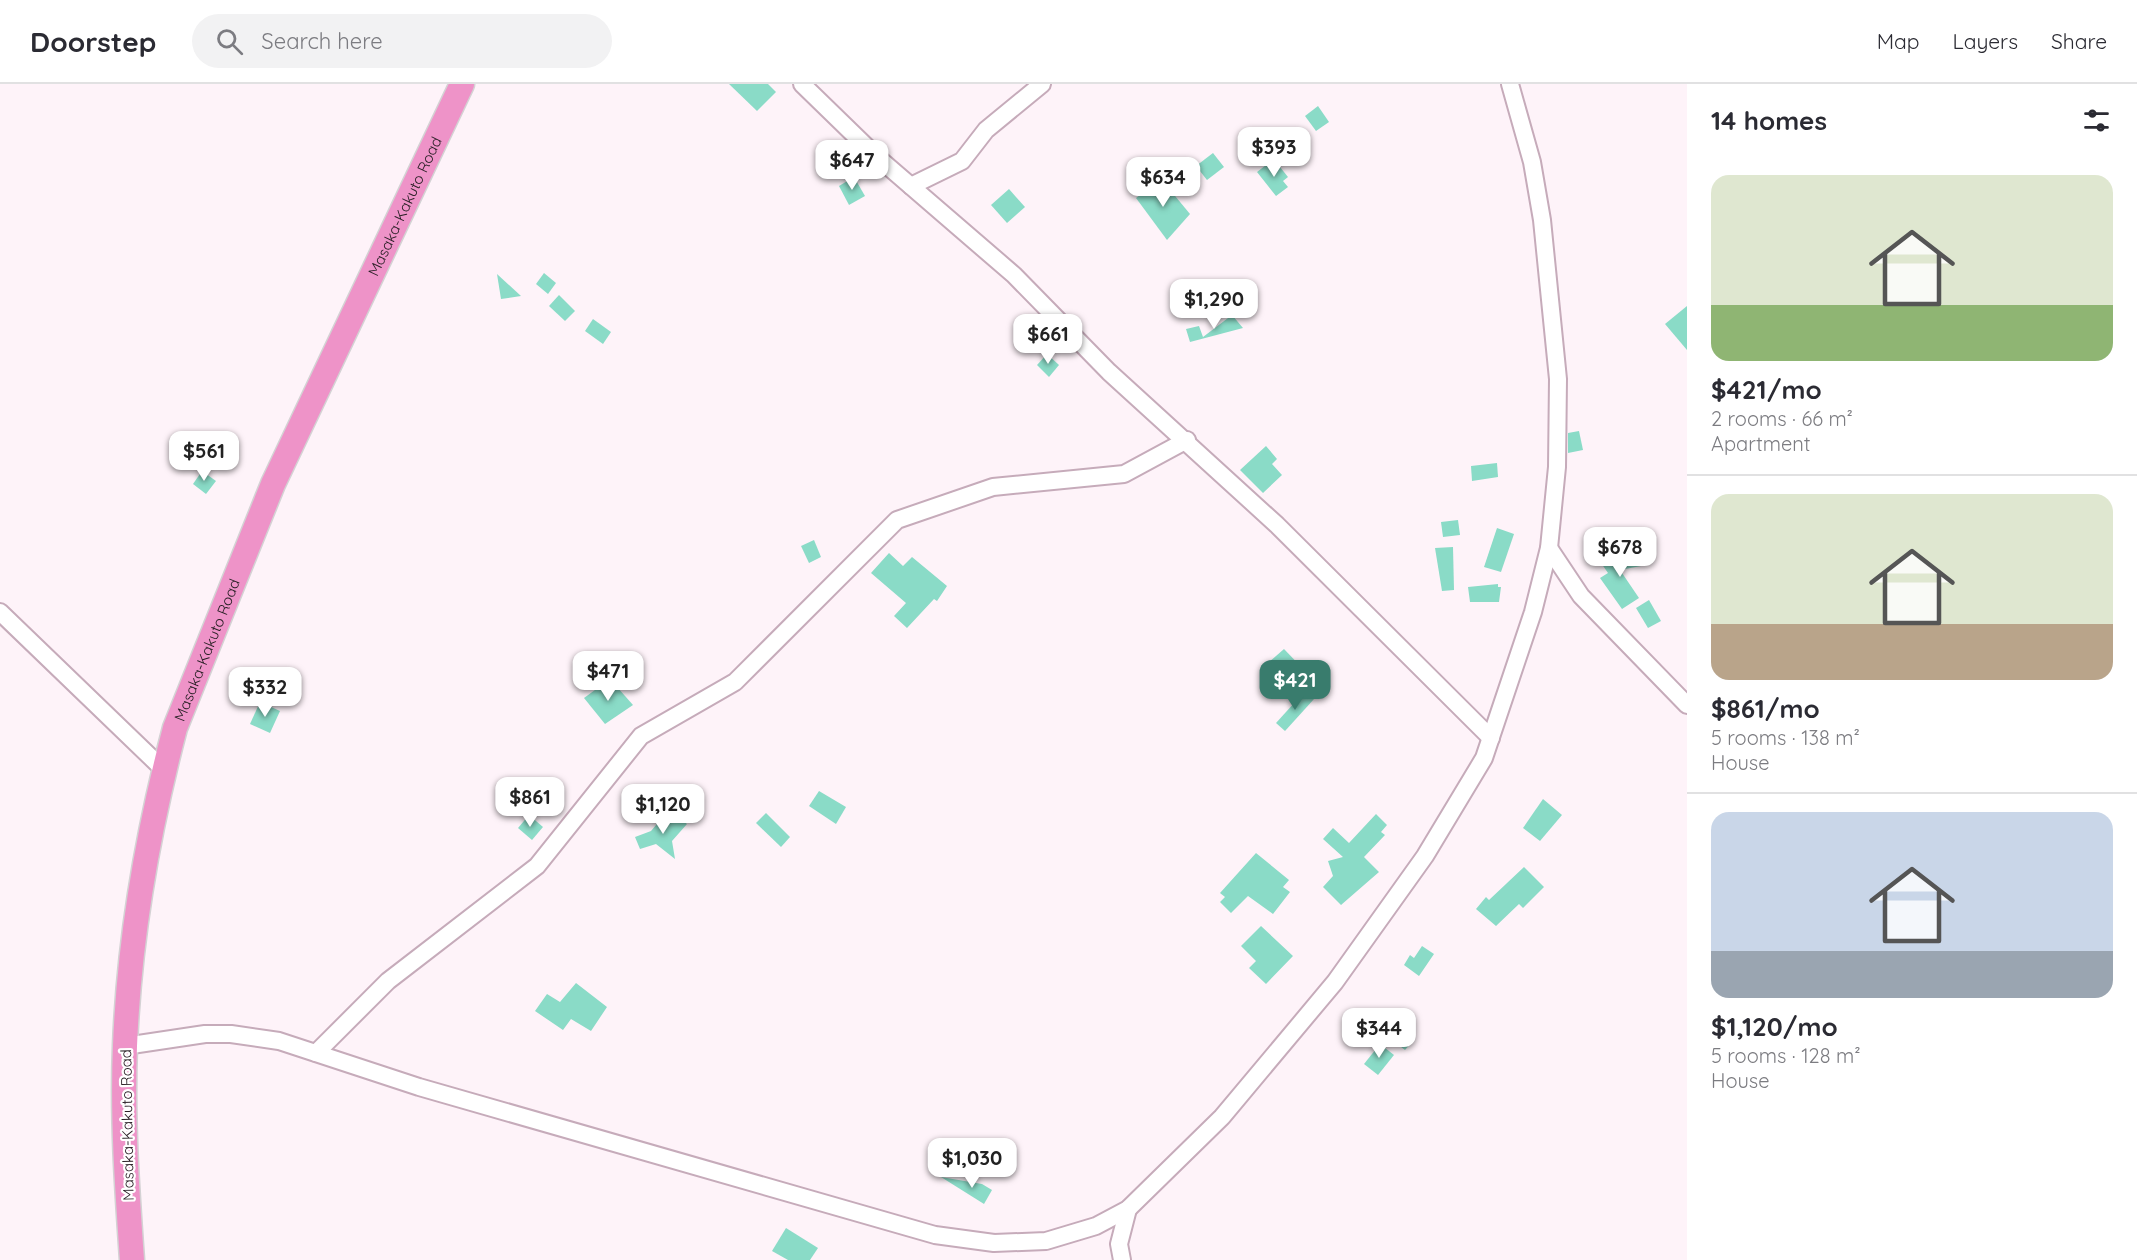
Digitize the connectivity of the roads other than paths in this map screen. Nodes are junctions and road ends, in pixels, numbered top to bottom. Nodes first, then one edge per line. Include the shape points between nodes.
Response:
1 (462, 84) edge
2 (802, 84) edge
3 (1042, 84) edge
4 (1510, 84) edge
5 (911, 186) junction
6 (1187, 440) junction
7 (1549, 548) junction
8 (0, 612) edge
9 (1687, 705) edge
10 (1491, 738) junction
11 (164, 770) junction
12 (125, 1046) junction
13 (316, 1053) junction
14 (1128, 1209) junction
15 (132, 1260) edge
16 (1122, 1260) edge

1 - 11 highway, Masaka-Kakuto Road via 273,483 200,662
2 - 5 street
3 - 5 street via 986,130 962,161
4 - 7 street via 1532,162 1542,220 1558,378 1557,467
5 - 6 street via 1014,275 1109,372
6 - 10 street
6 - 13 street via 1124,474 993,487 897,520 735,682 641,736 537,866 388,981
7 - 9 street via 1581,596
7 - 10 street via 1533,612
8 - 11 street
10 - 14 street via 1484,758 1425,856 1335,982 1222,1117
11 - 12 highway, Masaka-Kakuto Road via 133,949
12 - 13 street via 231,1034 279,1041
12 - 15 highway, Masaka-Kakuto Road via 125,1156
13 - 14 street via 419,1087 935,1235 994,1243 1046,1241 1096,1226
14 - 16 street via 1119,1244

